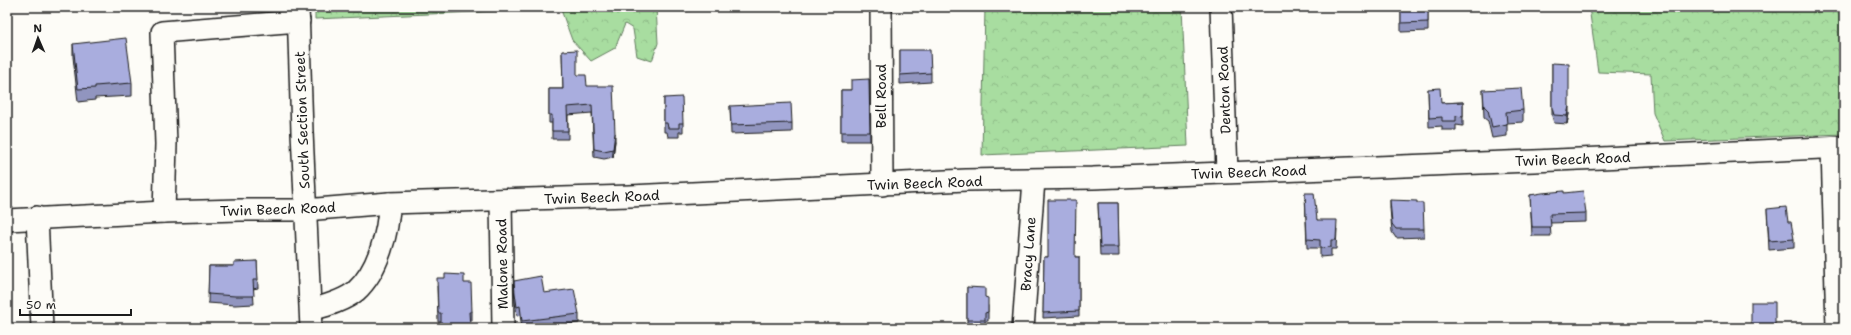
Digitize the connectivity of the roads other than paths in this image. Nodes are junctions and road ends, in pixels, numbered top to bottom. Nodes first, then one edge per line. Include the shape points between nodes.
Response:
1 (881, 7) edge
2 (1221, 7) edge
3 (299, 14) edge
4 (1838, 148) edge
5 (1227, 172) junction
6 (1034, 180) junction
7 (882, 185) junction
8 (501, 200) junction
9 (389, 203) junction
10 (305, 210) junction
11 (164, 212) junction
12 (36, 217) junction
13 (7, 220) edge
14 (311, 319) edge
15 (42, 328) edge
16 (503, 328) edge
17 (1023, 328) edge
18 (1837, 328) edge

1 - 7 street, Bell Road
2 - 5 street, Denton Road
3 - 10 street, South Section Street
3 - 11 street via 162,32 166,144
4 - 5 street, Twin Beech Road
4 - 18 street
5 - 6 street, Twin Beech Road
6 - 7 street, Twin Beech Road via 966,180
6 - 17 street, Bracy Lane
7 - 8 street, Twin Beech Road
8 - 9 street, Twin Beech Road
8 - 16 street, Malone Road
9 - 10 street, Twin Beech Road
9 - 14 street via 388,227 372,270 356,291
10 - 11 street, Twin Beech Road
10 - 14 street, South Section Street
11 - 12 street, Twin Beech Road
12 - 13 street, Twin Beech Road
12 - 15 street

